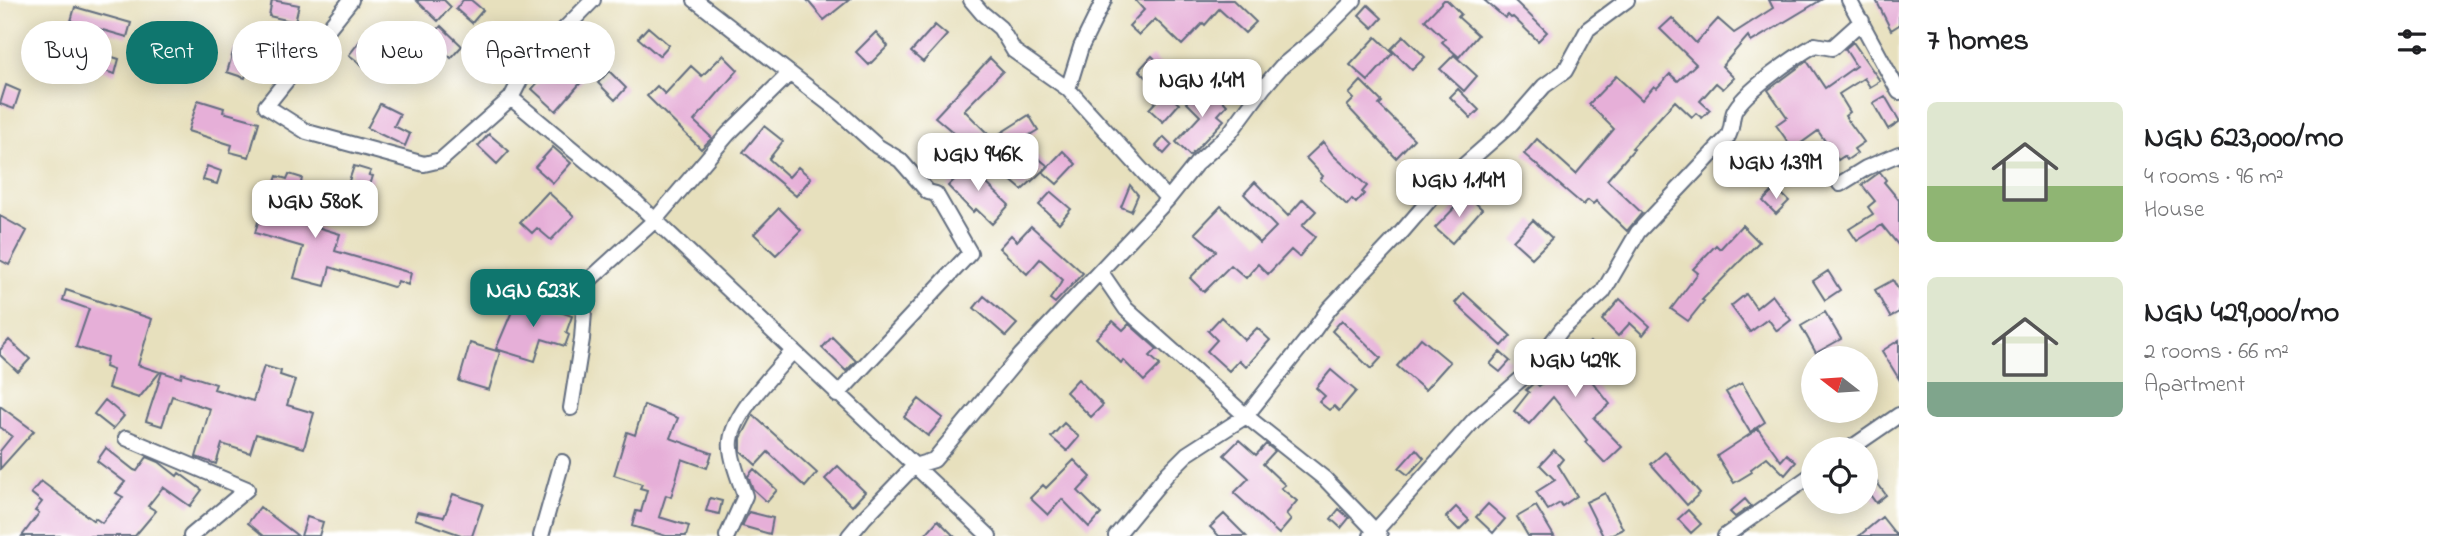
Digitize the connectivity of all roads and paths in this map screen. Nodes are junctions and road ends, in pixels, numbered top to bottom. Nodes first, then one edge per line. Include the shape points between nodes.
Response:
1 (351, 0) edge
2 (593, 0) edge
3 (695, 0) edge
4 (971, 0) edge
5 (1104, 0) edge
6 (1354, 0) edge
7 (1627, 0) edge
8 (1849, 0) edge
9 (1862, 21) junction
10 (789, 74) junction
11 (1068, 89) junction
12 (1899, 92) edge
13 (511, 98) junction
14 (1899, 153) edge
15 (1840, 184) dead end
16 (1168, 199) junction
17 (654, 221) junction
18 (1100, 271) junction
19 (792, 352) junction
20 (837, 395) junction
21 (571, 408) dead end
22 (1899, 415) edge
23 (1247, 416) junction
24 (1867, 437) edge
25 (125, 438) dead end
26 (934, 460) junction
27 (562, 462) dead end
28 (914, 466) junction
29 (1801, 482) edge
30 (933, 484) junction
31 (1375, 534) edge
32 (191, 536) edge
33 (541, 536) edge
34 (727, 536) edge
35 (849, 536) edge
36 (989, 536) edge
37 (1116, 536) edge
38 (1725, 536) edge

1 - 13 street via 266,106 307,132 424,164 441,160
2 - 13 street via 527,67
3 - 10 street
4 - 11 street via 1000,28 1014,51
5 - 11 street via 1081,47
6 - 16 street via 1281,67 1229,134 1196,164
7 - 23 street via 1588,29 1565,71 1445,182 1329,309
8 - 9 street
9 - 12 street
9 - 31 street via 1832,48 1815,45 1789,60 1742,101 1727,138 1638,232 1603,292 1562,329 1529,372 1475,419
10 - 17 street via 728,134
10 - 20 street via 900,160 928,192 936,194 970,253
11 - 16 street
13 - 17 street
14 - 15 street
16 - 18 street
17 - 19 street
17 - 21 street via 586,283
18 - 23 street via 1126,309
18 - 26 street via 1021,355
19 - 20 street
19 - 34 street via 751,400 735,427 730,447 745,496
20 - 28 street
22 - 24 street
23 - 31 street via 1325,479
23 - 37 street via 1187,454
25 - 32 street via 247,489
26 - 28 street
26 - 30 street
27 - 33 street
28 - 30 street
28 - 35 street
29 - 38 street
30 - 36 street

